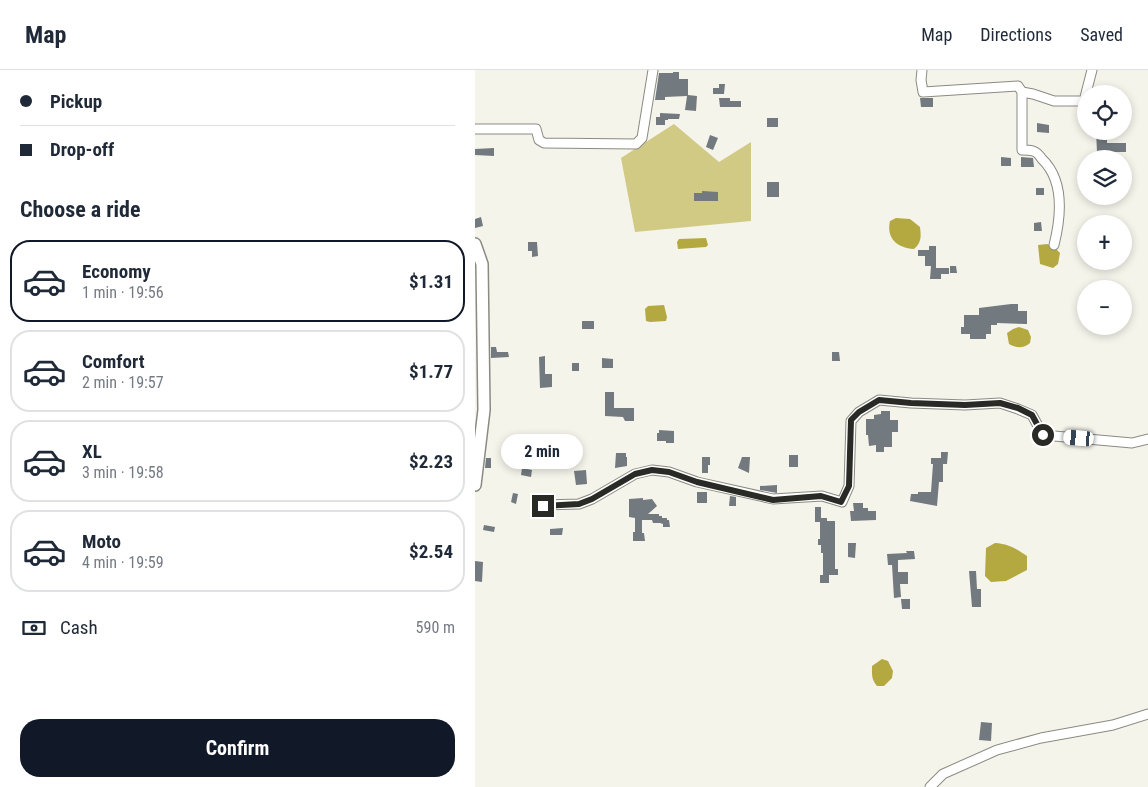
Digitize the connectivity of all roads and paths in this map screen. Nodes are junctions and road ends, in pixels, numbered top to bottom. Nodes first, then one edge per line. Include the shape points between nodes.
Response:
1 (653, 70) edge
2 (922, 70) edge
3 (1091, 70) edge
4 (1022, 92) junction
5 (475, 129) edge
6 (475, 244) edge
7 (1054, 245) dead end
8 (1148, 439) edge
9 (475, 485) edge
10 (543, 506) dead end
11 (1148, 714) edge
12 (929, 787) edge

1 - 5 street via 642,138 636,144 544,143 539,140 537,129
2 - 4 street via 923,92 1018,86
3 - 4 street via 1084,101 1054,102
4 - 7 street via 1022,150 1035,151 1046,162 1059,194 1059,227
6 - 9 main road via 482,264 484,410
8 - 10 street via 1132,443 1043,435 1032,415 1000,403 965,405 879,400 851,420 849,486 841,502 821,496 773,500 652,470 635,474 579,504
11 - 12 street via 1113,725 997,750 943,774

